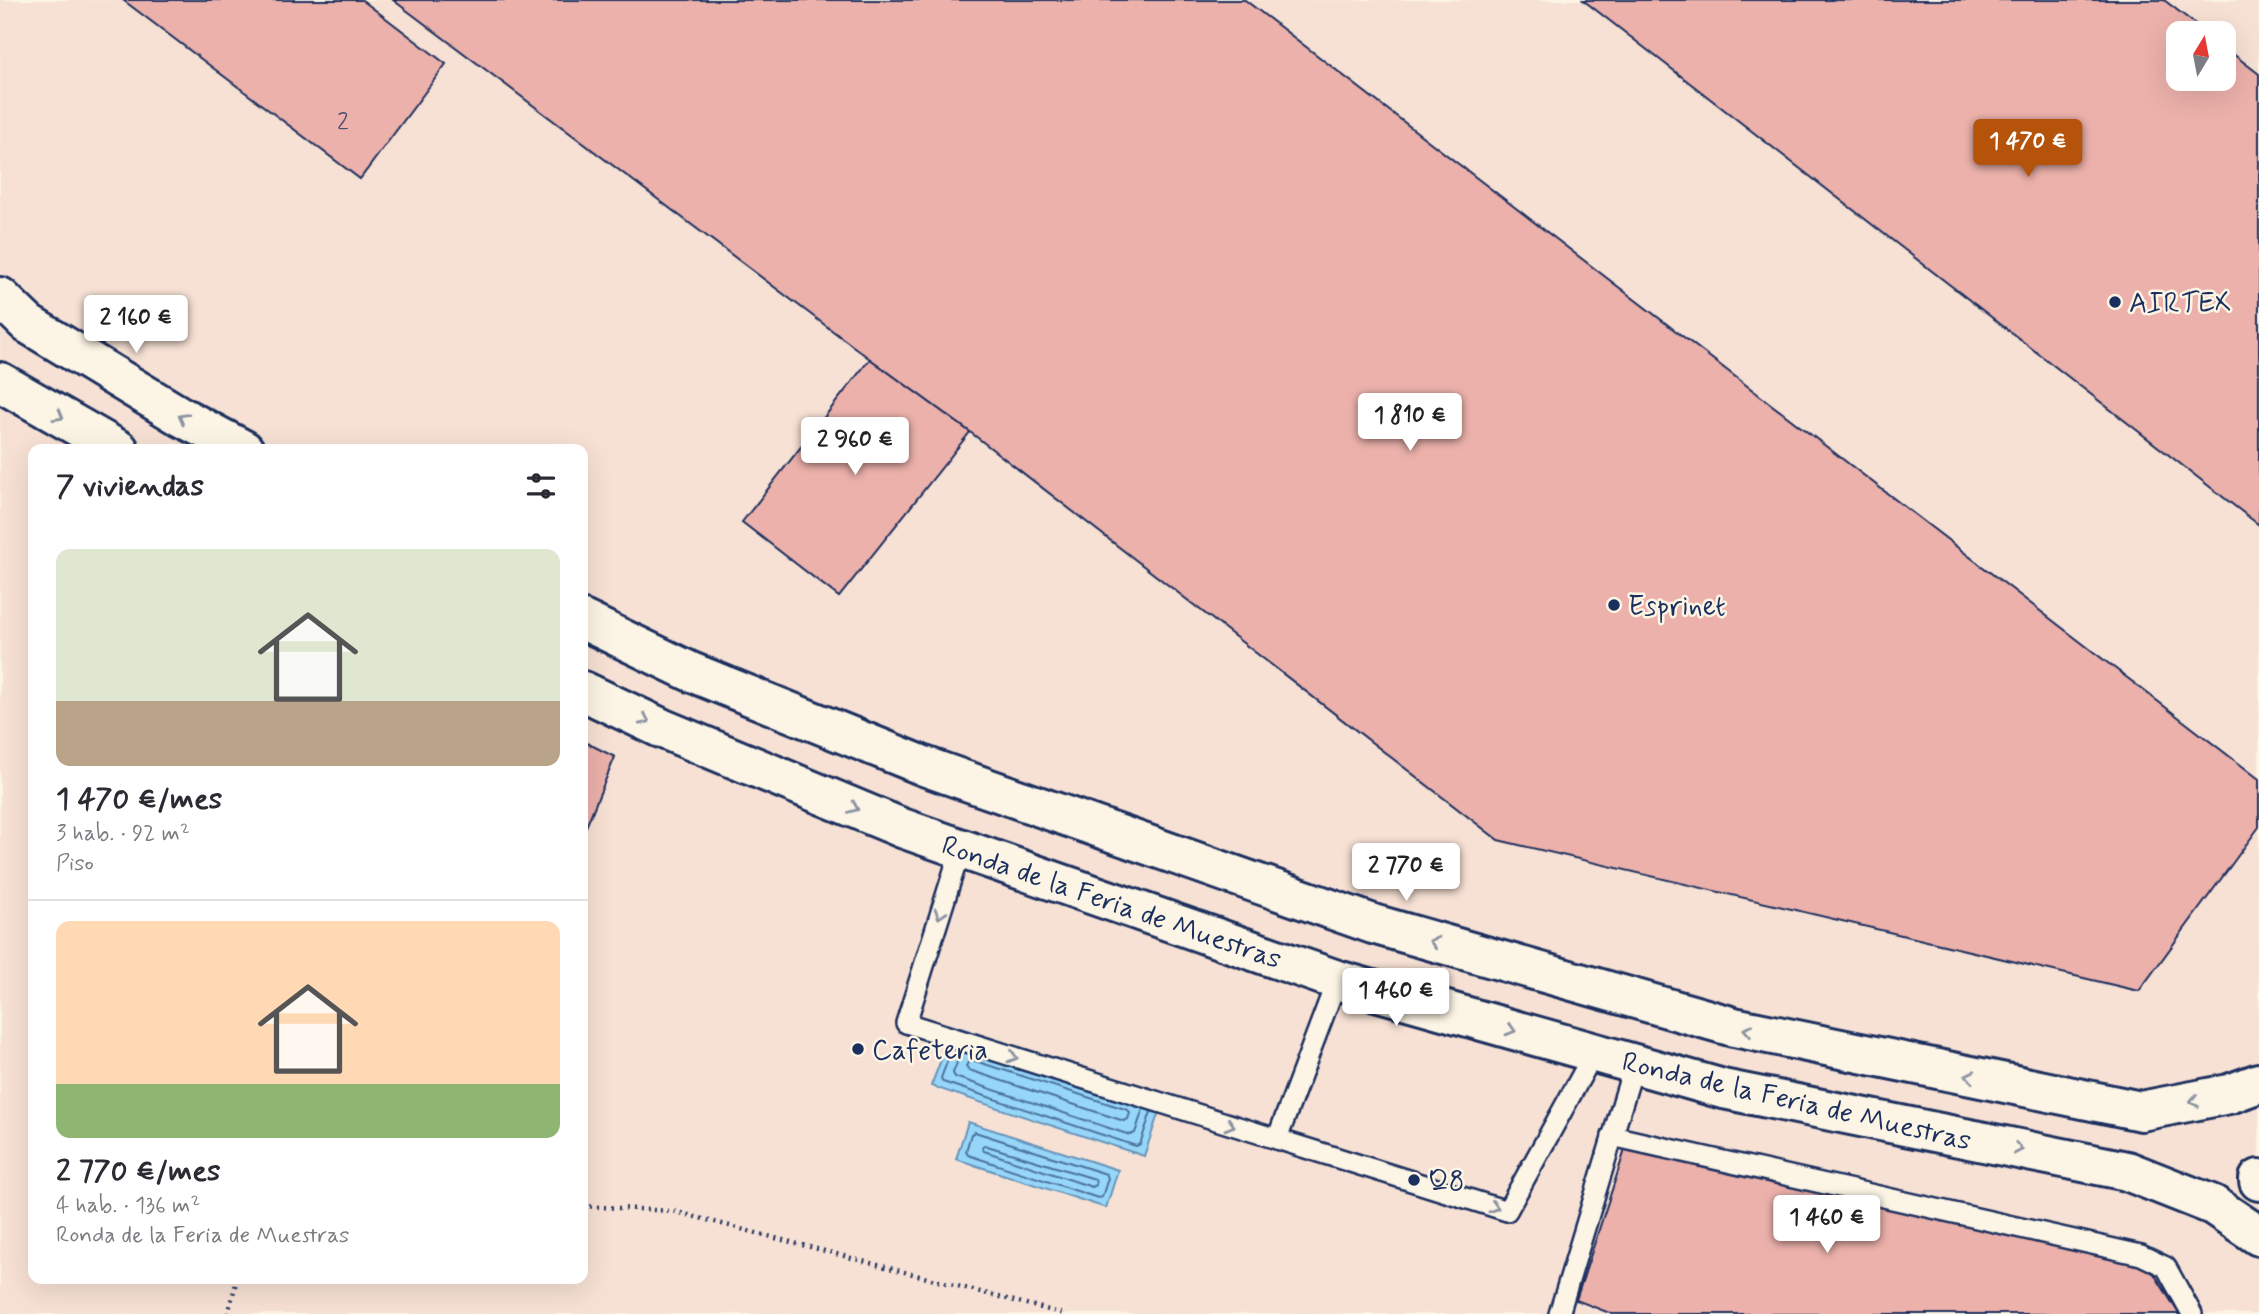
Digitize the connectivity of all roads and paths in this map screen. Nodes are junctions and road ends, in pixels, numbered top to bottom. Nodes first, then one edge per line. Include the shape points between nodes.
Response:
1 (0, 297) edge
2 (0, 382) edge
3 (108, 444) edge
4 (233, 444) edge
5 (588, 622) edge
6 (588, 693) edge
7 (961, 848) junction
8 (1338, 980) junction
9 (1594, 1053) junction
10 (1634, 1065) junction
11 (2259, 1083) edge
12 (1612, 1136) junction
13 (1276, 1139) junction
14 (588, 1206) edge
15 (2259, 1236) edge
16 (236, 1284) edge
17 (228, 1314) edge
18 (1064, 1314) edge
19 (1559, 1314) edge
20 (2192, 1314) edge

4 -> 1 street via 28,324
2 -> 3 street
11 -> 5 street, Ronda de la Feria de Muestras via 2229,1094 2141,1111 1734,1027 1373,924 924,766 691,672
6 -> 7 street, Ronda de la Feria de Muestras via 902,828
7 - 8 street, Ronda de la Feria de Muestras
7 -> 13 lane via 906,1023
8 -> 9 street, Ronda de la Feria de Muestras
8 - 13 lane
9 - 10 street, Ronda de la Feria de Muestras
13 -> 9 lane via 1507,1211
10 - 12 lane
10 -> 15 street, Ronda de la Feria de Muestras via 1723,1089 2127,1171 2213,1205
12 - 19 lane
12 - 20 lane via 2141,1255 2166,1267
14 - 18 path via 673,1212
16 - 17 path

